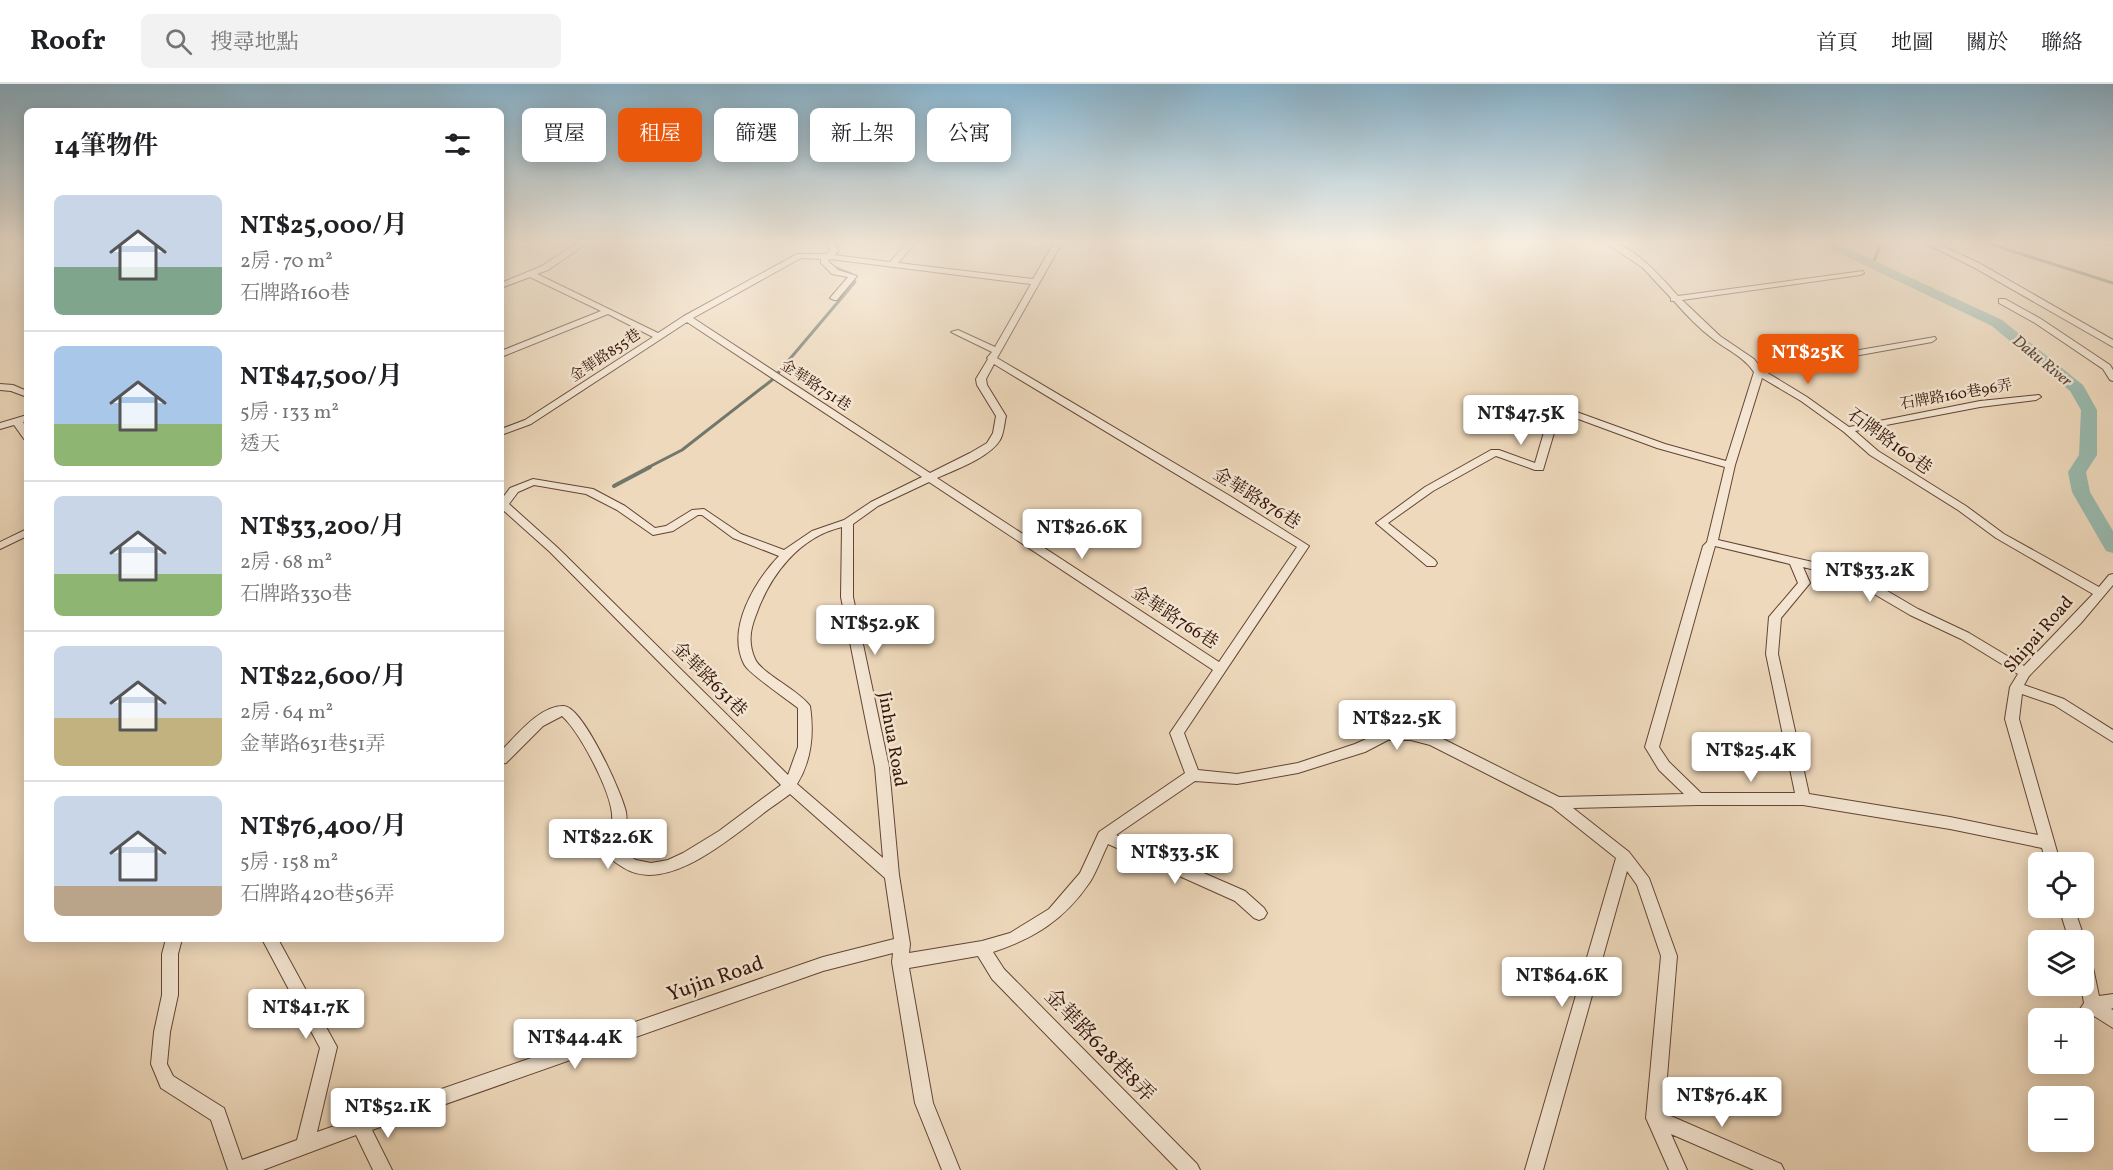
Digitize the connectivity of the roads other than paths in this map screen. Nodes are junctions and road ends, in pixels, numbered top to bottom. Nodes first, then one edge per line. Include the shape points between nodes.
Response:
1 (567, 292) edge
2 (735, 292) edge
3 (839, 292) edge
4 (1029, 292) edge
5 (1668, 292) edge
6 (1726, 292) edge
7 (2023, 292) edge
8 (834, 298) dead end
9 (1674, 299) junction
10 (2002, 301) dead end
11 (608, 311) junction
12 (687, 318) junction
13 (955, 332) dead end
14 (658, 336) junction
15 (1932, 339) dead end
16 (2113, 344) edge
17 (504, 353) edge
18 (994, 354) junction
19 (1759, 372) junction
20 (2113, 378) edge
21 (0, 387) edge
22 (13, 388) junction
23 (0, 392) edge
24 (24, 393) edge
25 (2036, 397) dead end
26 (22, 420) edge
27 (0, 426) edge
28 (1847, 430) junction
29 (504, 431) edge
30 (1731, 465) junction
31 (930, 477) junction
32 (504, 505) edge
33 (504, 507) edge
34 (848, 523) junction
35 (24, 534) edge
36 (1712, 542) junction
37 (0, 546) edge
38 (785, 554) junction
39 (1795, 562) junction
40 (1431, 563) dead end
41 (2113, 578) edge
42 (2100, 593) junction
43 (1219, 668) junction
44 (2025, 673) junction
45 (2016, 687) junction
46 (2113, 737) edge
47 (504, 756) edge
48 (1192, 775) junction
49 (789, 785) junction
50 (1698, 799) junction
51 (1803, 799) junction
52 (1557, 803) junction
53 (1104, 836) junction
54 (2047, 843) junction
55 (2050, 852) edge
56 (1624, 856) junction
57 (892, 875) junction
58 (1259, 913) dead end
59 (173, 942) edge
60 (273, 942) edge
61 (902, 944) junction
62 (982, 948) junction
63 (900, 962) junction
64 (2091, 996) edge
65 (2113, 1001) edge
66 (2093, 1005) junction
67 (2090, 1008) edge
68 (2113, 1020) edge
69 (1655, 1118) junction
70 (360, 1125) junction
71 (304, 1147) junction
72 (238, 1170) edge
73 (383, 1170) edge
74 (951, 1170) edge
75 (1191, 1170) edge
76 (1534, 1170) edge
77 (1678, 1170) edge
78 (1775, 1170) edge

1 - 11 street
2 - 12 street, 金華路855巷
3 - 8 street
4 - 18 street
5 - 9 street, 石牌路160巷
6 - 9 street
7 - 16 street
9 - 19 street, 石牌路160巷 via 1717,338 1751,361
10 - 20 street via 2107,367
11 - 14 street
11 - 17 street
12 - 14 street, 金華路855巷
12 - 31 street, 金華路751巷
13 - 18 street
14 - 29 street, 金華路855巷 via 528,422
15 - 19 street
18 - 31 street via 981,379 1001,416 998,432 992,442 971,457
18 - 43 street, 金華路876巷 via 1303,546
19 - 28 street, 石牌路160巷
19 - 30 street
21 - 22 street
22 - 23 street
22 - 24 street
25 - 28 street, 石牌路160巷96弄
26 - 27 street
28 - 42 street, 石牌路160巷 via 1874,453 2000,536
30 - 36 street
30 - 40 street via 1661,446 1560,409 1554,415 1539,468 1495,452 1429,489 1381,523
31 - 34 street via 880,499
31 - 43 street, 金華路766巷
32 - 38 street via 514,490 533,482 589,491 653,532 704,512 737,536
33 - 49 street, 金華路631巷 via 586,581
34 - 38 street via 805,538
34 - 57 street, Jinhua Road via 847,597 882,767
35 - 37 street
36 - 39 street
36 - 50 street via 1652,747 1664,766
38 - 49 street via 758,592 744,632 750,664 804,706 804,755
39 - 44 street via 1826,569 1873,588 1965,636
39 - 51 street via 1804,583 1775,617 1772,654
41 - 42 street, Shipai Road
42 - 44 street, Shipai Road
43 - 48 street, 金華路876巷 via 1177,733
44 - 45 street, Shipai Road
45 - 46 street via 2059,702
45 - 54 street, Shipai Road via 2012,719
47 - 49 street via 542,720 557,711 568,712 613,789 619,813 616,856 636,866 666,866 684,861
48 - 52 street via 1237,779 1278,772 1360,748 1386,735 1411,735 1434,741
48 - 53 street
49 - 57 street, 金華路631巷
50 - 51 street
50 - 52 street
51 - 54 street
52 - 56 street
53 - 58 street via 1240,896
53 - 62 street via 1085,877 1054,914 1014,938
54 - 55 street, Shipai Road
56 - 69 street via 1644,882 1669,956
56 - 76 street
57 - 61 street, Jinhua Road
59 - 72 street via 171,995 159,1064 167,1082 218,1114
60 - 71 street via 329,1047
61 - 63 street, Jinhua Road
61 - 70 street, Yujin Road via 823,964
62 - 63 street
62 - 75 street, 金華路628巷8弄 via 998,974
63 - 74 street, Jinhua Road via 924,1103
64 - 66 street
65 - 66 street
66 - 67 street
66 - 68 street
69 - 77 street
69 - 78 street
70 - 71 street, Yujin Road
70 - 73 street
71 - 72 street, Yujin Road

